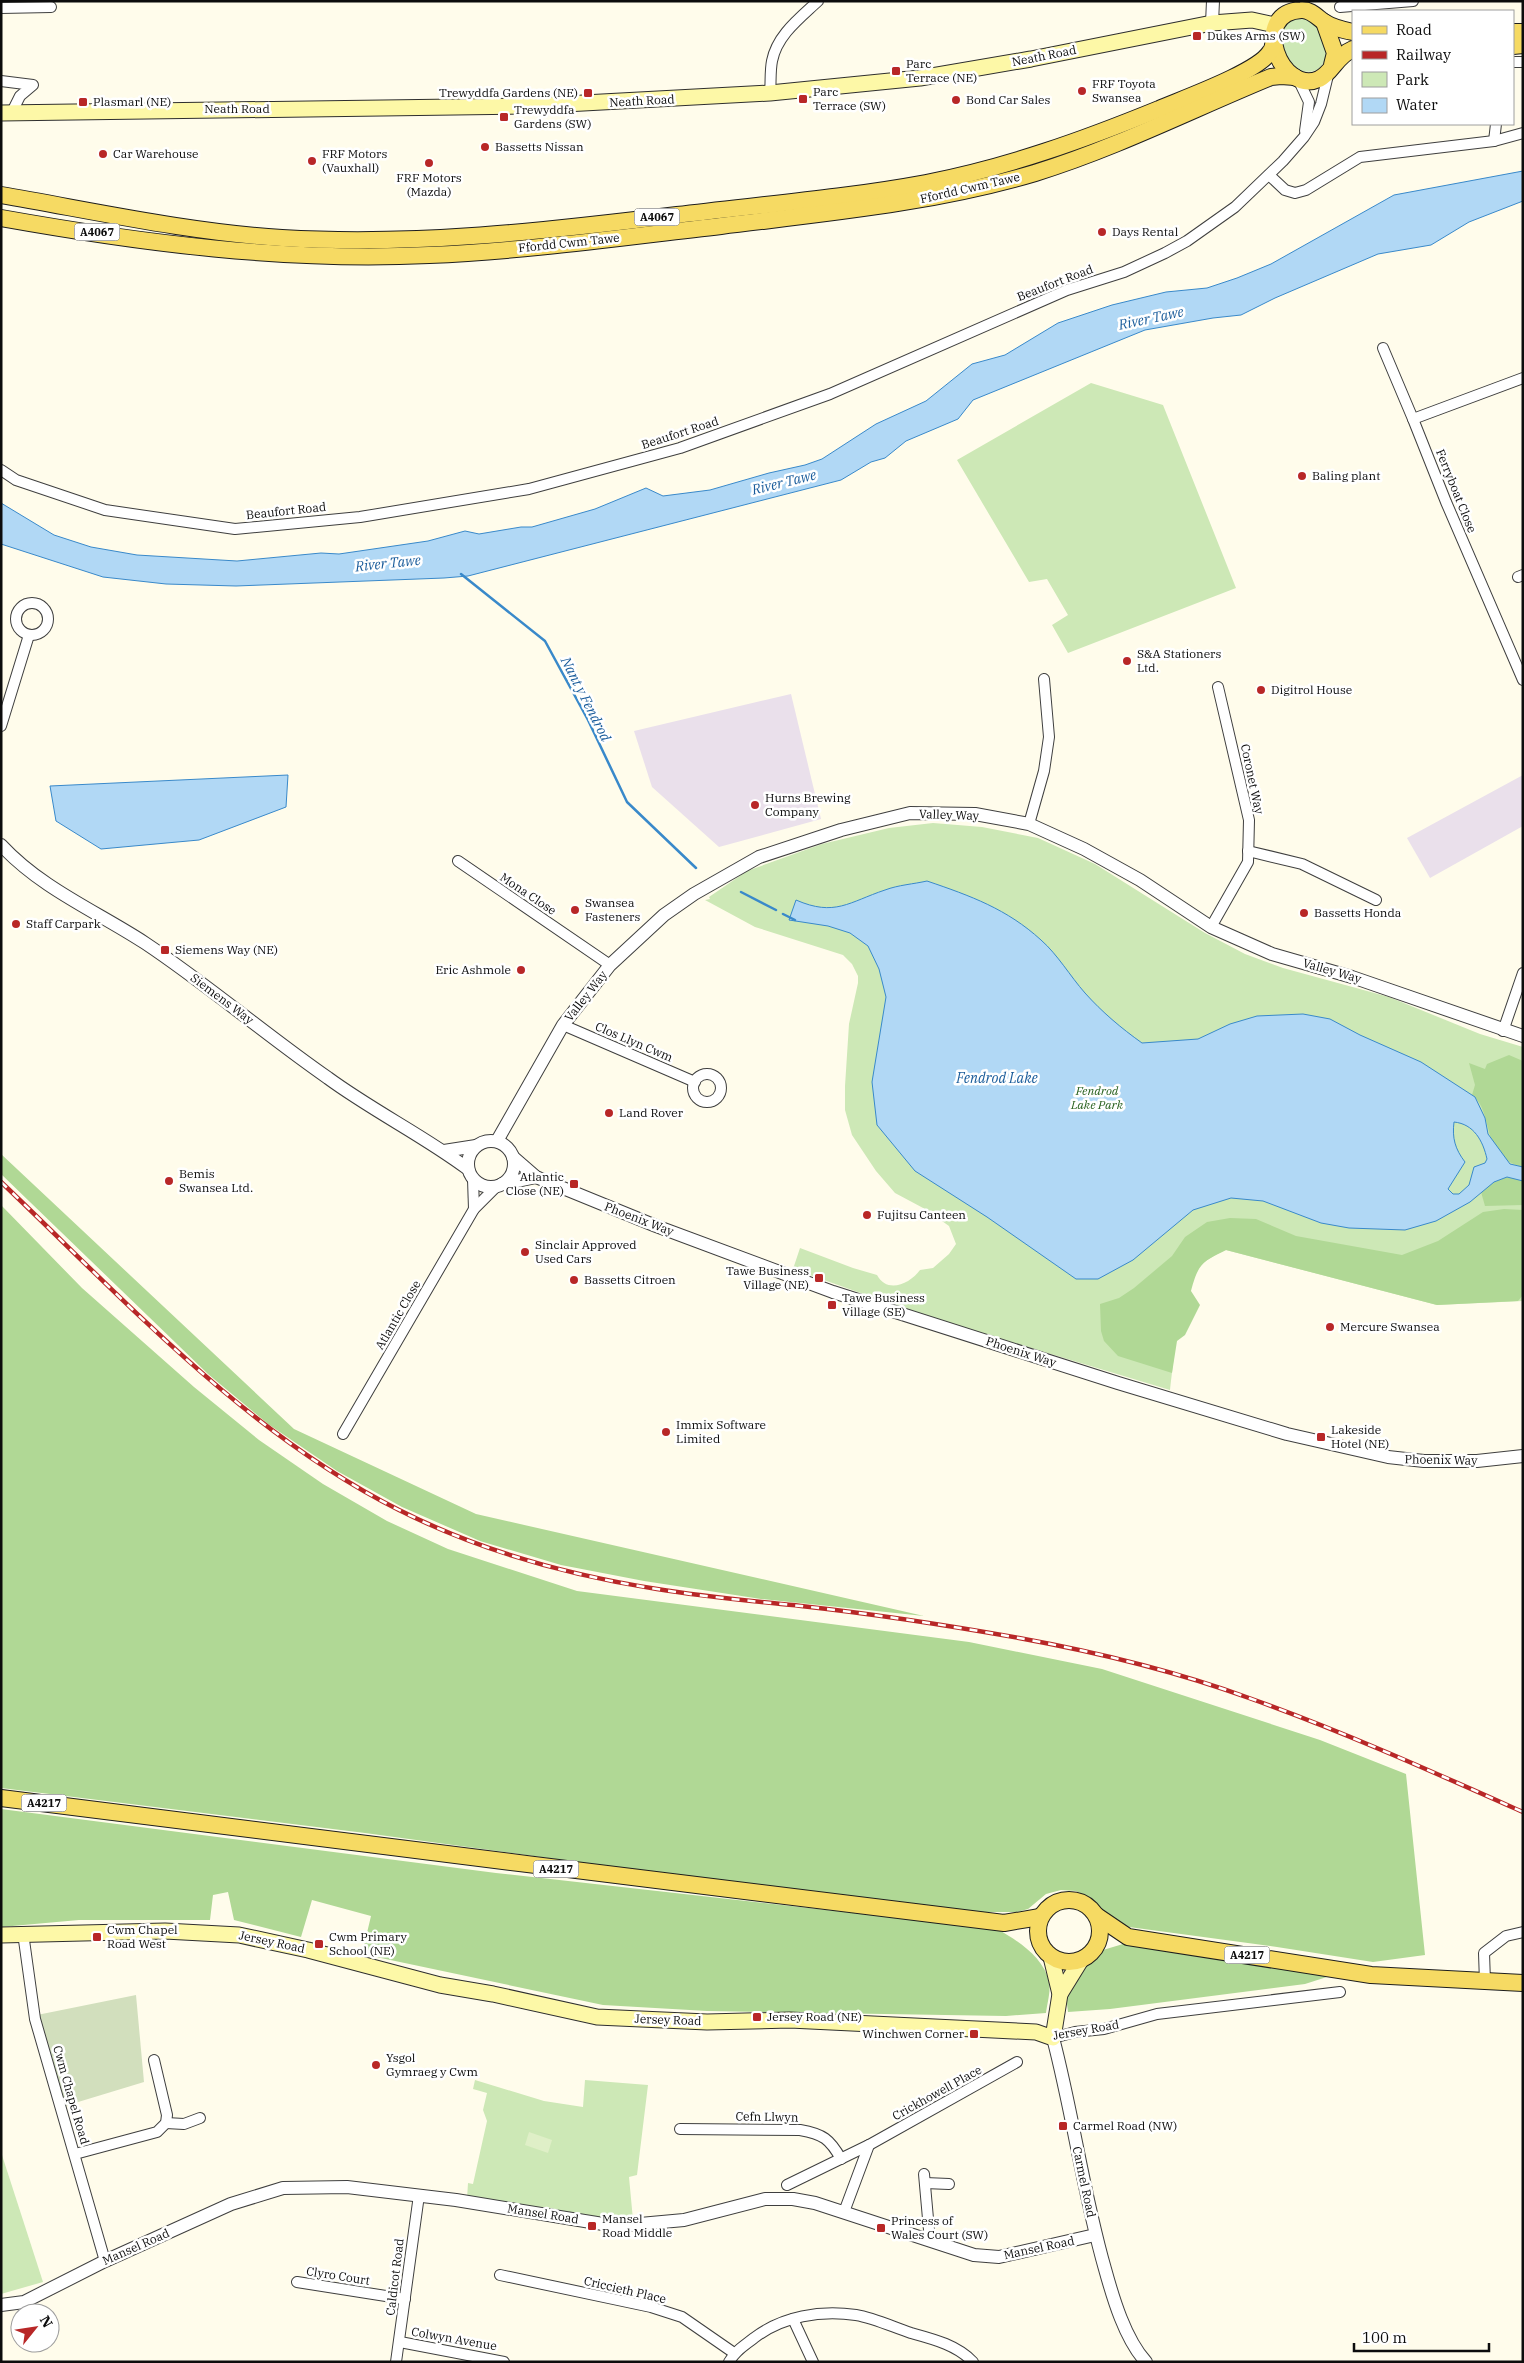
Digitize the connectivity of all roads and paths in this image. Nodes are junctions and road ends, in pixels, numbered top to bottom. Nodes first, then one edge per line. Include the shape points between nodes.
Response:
1 (818, 1) edge
2 (1214, 1) edge
3 (1413, 1) edge
4 (1302, 5) edge
5 (51, 7) dead end
6 (1340, 7) dead end
7 (1, 8) edge
8 (1324, 22) junction
9 (1212, 23) junction
10 (1352, 32) edge
11 (1274, 33) junction
12 (1352, 50) edge
13 (1331, 68) junction
14 (1297, 78) junction
15 (1, 81) edge
16 (770, 93) junction
17 (7, 113) edge
18 (1496, 125) edge
19 (1523, 133) edge
20 (1304, 137) junction
21 (1494, 141) junction
22 (1269, 175) junction
23 (1, 195) edge
24 (1, 219) edge
25 (1383, 348) dead end
26 (1523, 378) edge
27 (1413, 419) junction
28 (1, 470) edge
29 (29, 635) dead end
30 (1044, 678) dead end
31 (1523, 680) edge
32 (1218, 687) dead end
33 (1, 726) edge
34 (1029, 824) junction
35 (1, 845) edge
36 (1248, 851) junction
37 (458, 861) dead end
38 (1376, 900) dead end
39 (1211, 927) junction
40 (610, 965) junction
41 (1523, 973) edge
42 (564, 1025) junction
43 (1503, 1031) junction
44 (1523, 1036) edge
45 (694, 1082) dead end
46 (496, 1141) junction
47 (476, 1146) junction
48 (444, 1151) junction
49 (513, 1157) junction
50 (470, 1174) junction
51 (536, 1177) junction
52 (499, 1186) junction
53 (474, 1209) junction
54 (343, 1434) dead end
55 (1523, 1456) edge
56 (1, 1798) edge
57 (1097, 1916) junction
58 (1040, 1917) junction
59 (1004, 1923) junction
60 (1523, 1932) edge
61 (23, 1933) junction
62 (1, 1935) edge
63 (1128, 1936) junction
64 (1039, 1940) junction
65 (1096, 1947) junction
66 (1051, 1957) junction
67 (1081, 1960) junction
68 (1484, 1982) junction
69 (1523, 1983) edge
70 (1340, 1992) dead end
71 (1060, 1994) junction
72 (1053, 2038) junction
73 (154, 2060) dead end
74 (1017, 2062) dead end
75 (200, 2118) dead end
76 (166, 2122) junction
77 (680, 2129) dead end
78 (869, 2145) junction
79 (75, 2154) junction
80 (841, 2158) junction
81 (787, 2184) dead end
82 (949, 2184) dead end
83 (419, 2195) junction
84 (844, 2212) junction
85 (1095, 2235) junction
86 (930, 2241) junction
87 (105, 2261) junction
88 (500, 2275) dead end
89 (297, 2282) dead end
90 (405, 2299) junction
91 (1, 2305) edge
92 (792, 2319) junction
93 (400, 2342) junction
94 (732, 2358) edge
95 (396, 2362) edge
96 (504, 2362) edge
97 (813, 2362) edge
98 (973, 2362) edge
99 (1146, 2362) edge

1 - 16 street via 788,30 777,46 772,61
2 - 9 street
3 - 6 street
4 - 8 main road
4 - 11 main road via 1285,14
5 - 7 street
8 - 10 main road
8 - 13 main road via 1334,53
9 - 11 main road, Neath Road via 1252,20
9 - 16 main road, Neath Road via 920,78
11 - 14 main road via 1285,69
11 - 23 main road, Ffordd Cwm Tawe / A4067 via 1270,52 1248,69 1086,139 978,171 924,183 799,200 522,233 370,241 281,238 213,231
12 - 13 main road via 1341,55
13 - 14 main road via 1315,80
13 - 20 street, Beaufort Road via 1322,104
14 - 20 street via 1309,102
14 - 24 main road, Ffordd Cwm Tawe / A4067 via 1271,77 1088,154 1036,172 938,197 529,248 429,256 332,256 193,246
15 - 17 street via 33,86
16 - 17 main road, Neath Road via 528,106
18 - 21 street
19 - 21 street
20 - 22 street, Beaufort Road
21 - 22 street via 1360,157 1306,190 1295,193 1284,190
22 - 28 street, Beaufort Road via 1208,227 1165,253 1124,272 1067,290 830,394 680,448 529,489 360,516 235,529 105,510 16,480
25 - 27 street, Ferryboat Close
26 - 27 street
27 - 31 street, Ferryboat Close
29 - 33 street
30 - 34 street via 1049,737 1044,771
32 - 36 street, Coronet Way via 1248,820
34 - 39 street, Valley Way via 1140,880
34 - 40 street, Valley Way via 975,814 910,813 841,830 759,857 694,894 664,916
35 - 48 street, Siemens Way via 48,886 145,943 329,1079
36 - 38 street via 1302,864
36 - 39 street, Coronet Way via 1248,862
37 - 40 street, Mona Close
39 - 43 street, Valley Way via 1272,954 1352,976
40 - 42 street, Valley Way
41 - 43 street
42 - 45 street, Clos Llyn Cwm
42 - 46 street, Valley Way
43 - 44 street, Valley Way
46 - 47 street
46 - 49 street via 507,1147
47 - 48 street
47 - 50 street via 470,1154
48 - 50 street, Siemens Way
49 - 51 street, Phoenix Way
49 - 52 street via 513,1170
50 - 52 street via 483,1186
50 - 53 street
51 - 52 street
51 - 55 street, Phoenix Way via 833,1292 1287,1434 1425,1462
52 - 53 street, Atlantic Close
53 - 54 street, Atlantic Close
56 - 59 main road, A4217
57 - 58 main road via 1082,1902 1073,1899 1054,1903
57 - 63 main road, A4217
57 - 65 main road via 1100,1937
58 - 59 main road, A4217
58 - 64 main road
59 - 64 main road, A4217
60 - 68 street via 1506,1936 1484,1953
61 - 62 main road, Jersey Road
61 - 72 main road, Jersey Road via 165,1931 239,1935 440,1985 597,2017 896,2024 1036,2032
61 - 79 street, Cwm Chapel Road via 35,2019
63 - 65 main road, A4217
63 - 68 main road, A4217 via 1371,1975
64 - 66 main road
65 - 67 main road
66 - 67 main road via 1060,1961
66 - 71 main road, Carmel Road
67 - 71 main road, Carmel Road
68 - 69 main road, A4217
70 - 72 street, Jersey Road via 1157,2014 1104,2029
71 - 72 main road, Carmel Road
72 - 85 street, Carmel Road
73 - 76 street
74 - 78 street, Crickhowell Place
75 - 76 street via 184,2124
76 - 79 street via 156,2132
77 - 80 street, Cefn Llwyn via 816,2132 832,2142
78 - 80 street, Crickhowell Place
78 - 84 street
79 - 87 street, Cwm Chapel Road
80 - 81 street, Crickhowell Place
82 - 86 street via 924,2179
83 - 84 street, Mansel Road via 603,2224 684,2220 765,2199 804,2200
83 - 87 street, Mansel Road via 347,2187 283,2188 231,2204
83 - 90 street, Caldicot Road
84 - 86 street, Mansel Road
85 - 86 street, Mansel Road via 999,2257 974,2256
85 - 99 street, Carmel Road via 1118,2314
87 - 91 street, Mansel Road via 24,2302
88 - 94 street, Criccieth Place via 651,2307 682,2317
89 - 90 street, Clyro Court
90 - 93 street, Caldicot Road
92 - 94 street via 771,2325
92 - 97 street
92 - 98 street via 824,2313 857,2316 942,2342 967,2355
93 - 95 street, Caldicot Road
93 - 96 street, Colwyn Avenue

